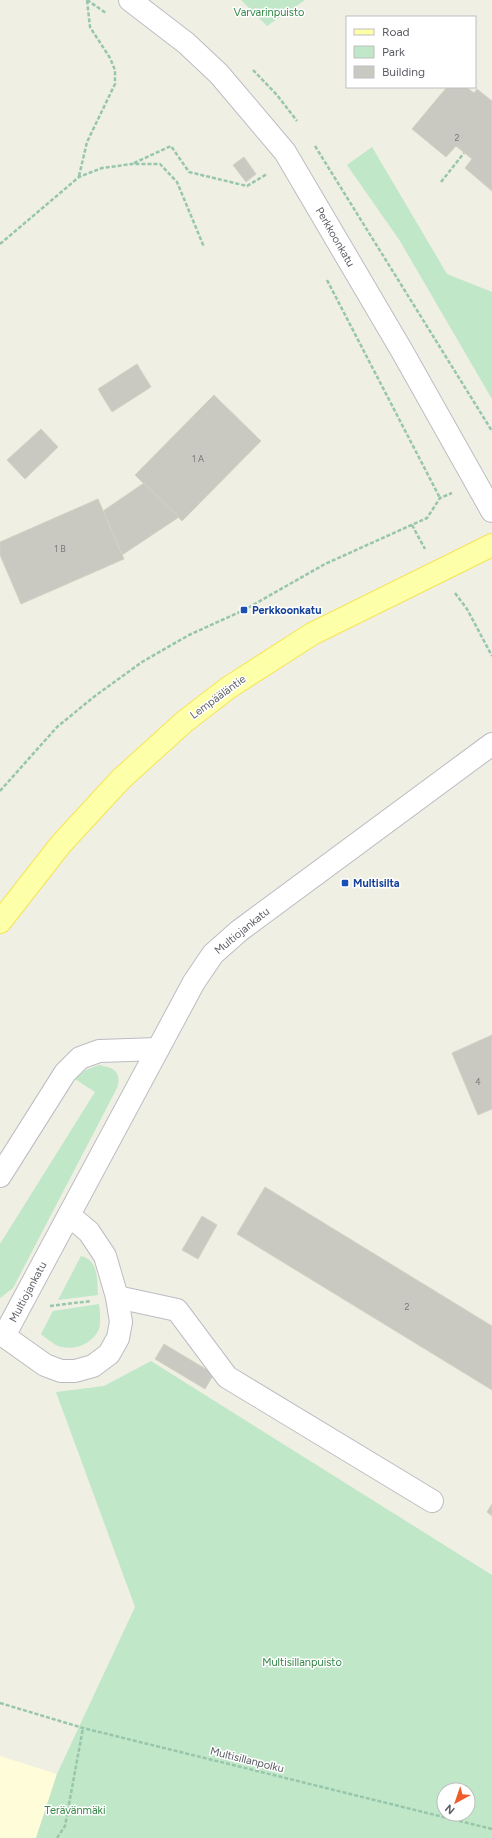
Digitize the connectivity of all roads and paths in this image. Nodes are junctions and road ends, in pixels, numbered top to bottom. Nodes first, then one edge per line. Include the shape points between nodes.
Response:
1 (87, 0) edge
2 (130, 0) edge
3 (112, 18) dead end
4 (252, 68) dead end
5 (301, 127) dead end
6 (311, 140) dead end
7 (464, 153) dead end
8 (132, 164) junction
9 (265, 167) dead end
10 (269, 173) junction
11 (79, 177) junction
12 (273, 178) dead end
13 (440, 182) dead end
14 (0, 244) edge
15 (204, 247) dead end
16 (326, 279) dead end
17 (492, 431) edge
18 (492, 511) edge
19 (492, 545) edge
20 (492, 744) edge
21 (0, 791) edge
22 (0, 922) edge
23 (158, 1049) junction
24 (0, 1176) edge
25 (69, 1215) junction
26 (117, 1297) junction
27 (54, 1299) dead end
28 (51, 1306) junction
29 (48, 1312) dead end
30 (15, 1316) junction
31 (2, 1334) edge
32 (432, 1501) dead end
33 (0, 1703) edge
34 (83, 1728) junction
35 (492, 1829) edge
36 (58, 1838) edge

1 - 3 path
1 - 11 path via 90,27 110,58 115,70 115,84 87,142
2 - 18 street, Perkkoonkatu via 186,43 219,74 285,152
4 - 5 path
6 - 17 path
7 - 13 path
8 - 10 path via 172,146 189,172 247,186
8 - 11 path via 102,168
8 - 15 path via 160,164 177,182
9 - 10 path
10 - 12 path
11 - 14 path
16 - 21 path via 440,498 427,518 325,564 244,610 189,635 142,662 57,727
19 - 22 main road, Lempääläntie via 312,634 228,688 184,722 121,779 61,844
20 - 23 street, Multiojankatu via 238,931 213,954 194,982
23 - 24 street via 99,1051 80,1058 65,1073
23 - 25 street, Multiojankatu
25 - 26 street, Multiojankatu via 89,1232 105,1256
25 - 30 street, Multiojankatu
26 - 28 path
26 - 31 street, Multiojankatu via 121,1322 118,1338 109,1354 93,1366 75,1371 61,1371 45,1365
26 - 32 street via 177,1310 226,1377
27 - 28 path
28 - 29 path
28 - 30 path
30 - 31 street, Multiojankatu
33 - 34 path, Multisillanpolku
34 - 35 path, Multisillanpolku
34 - 36 path via 65,1826

